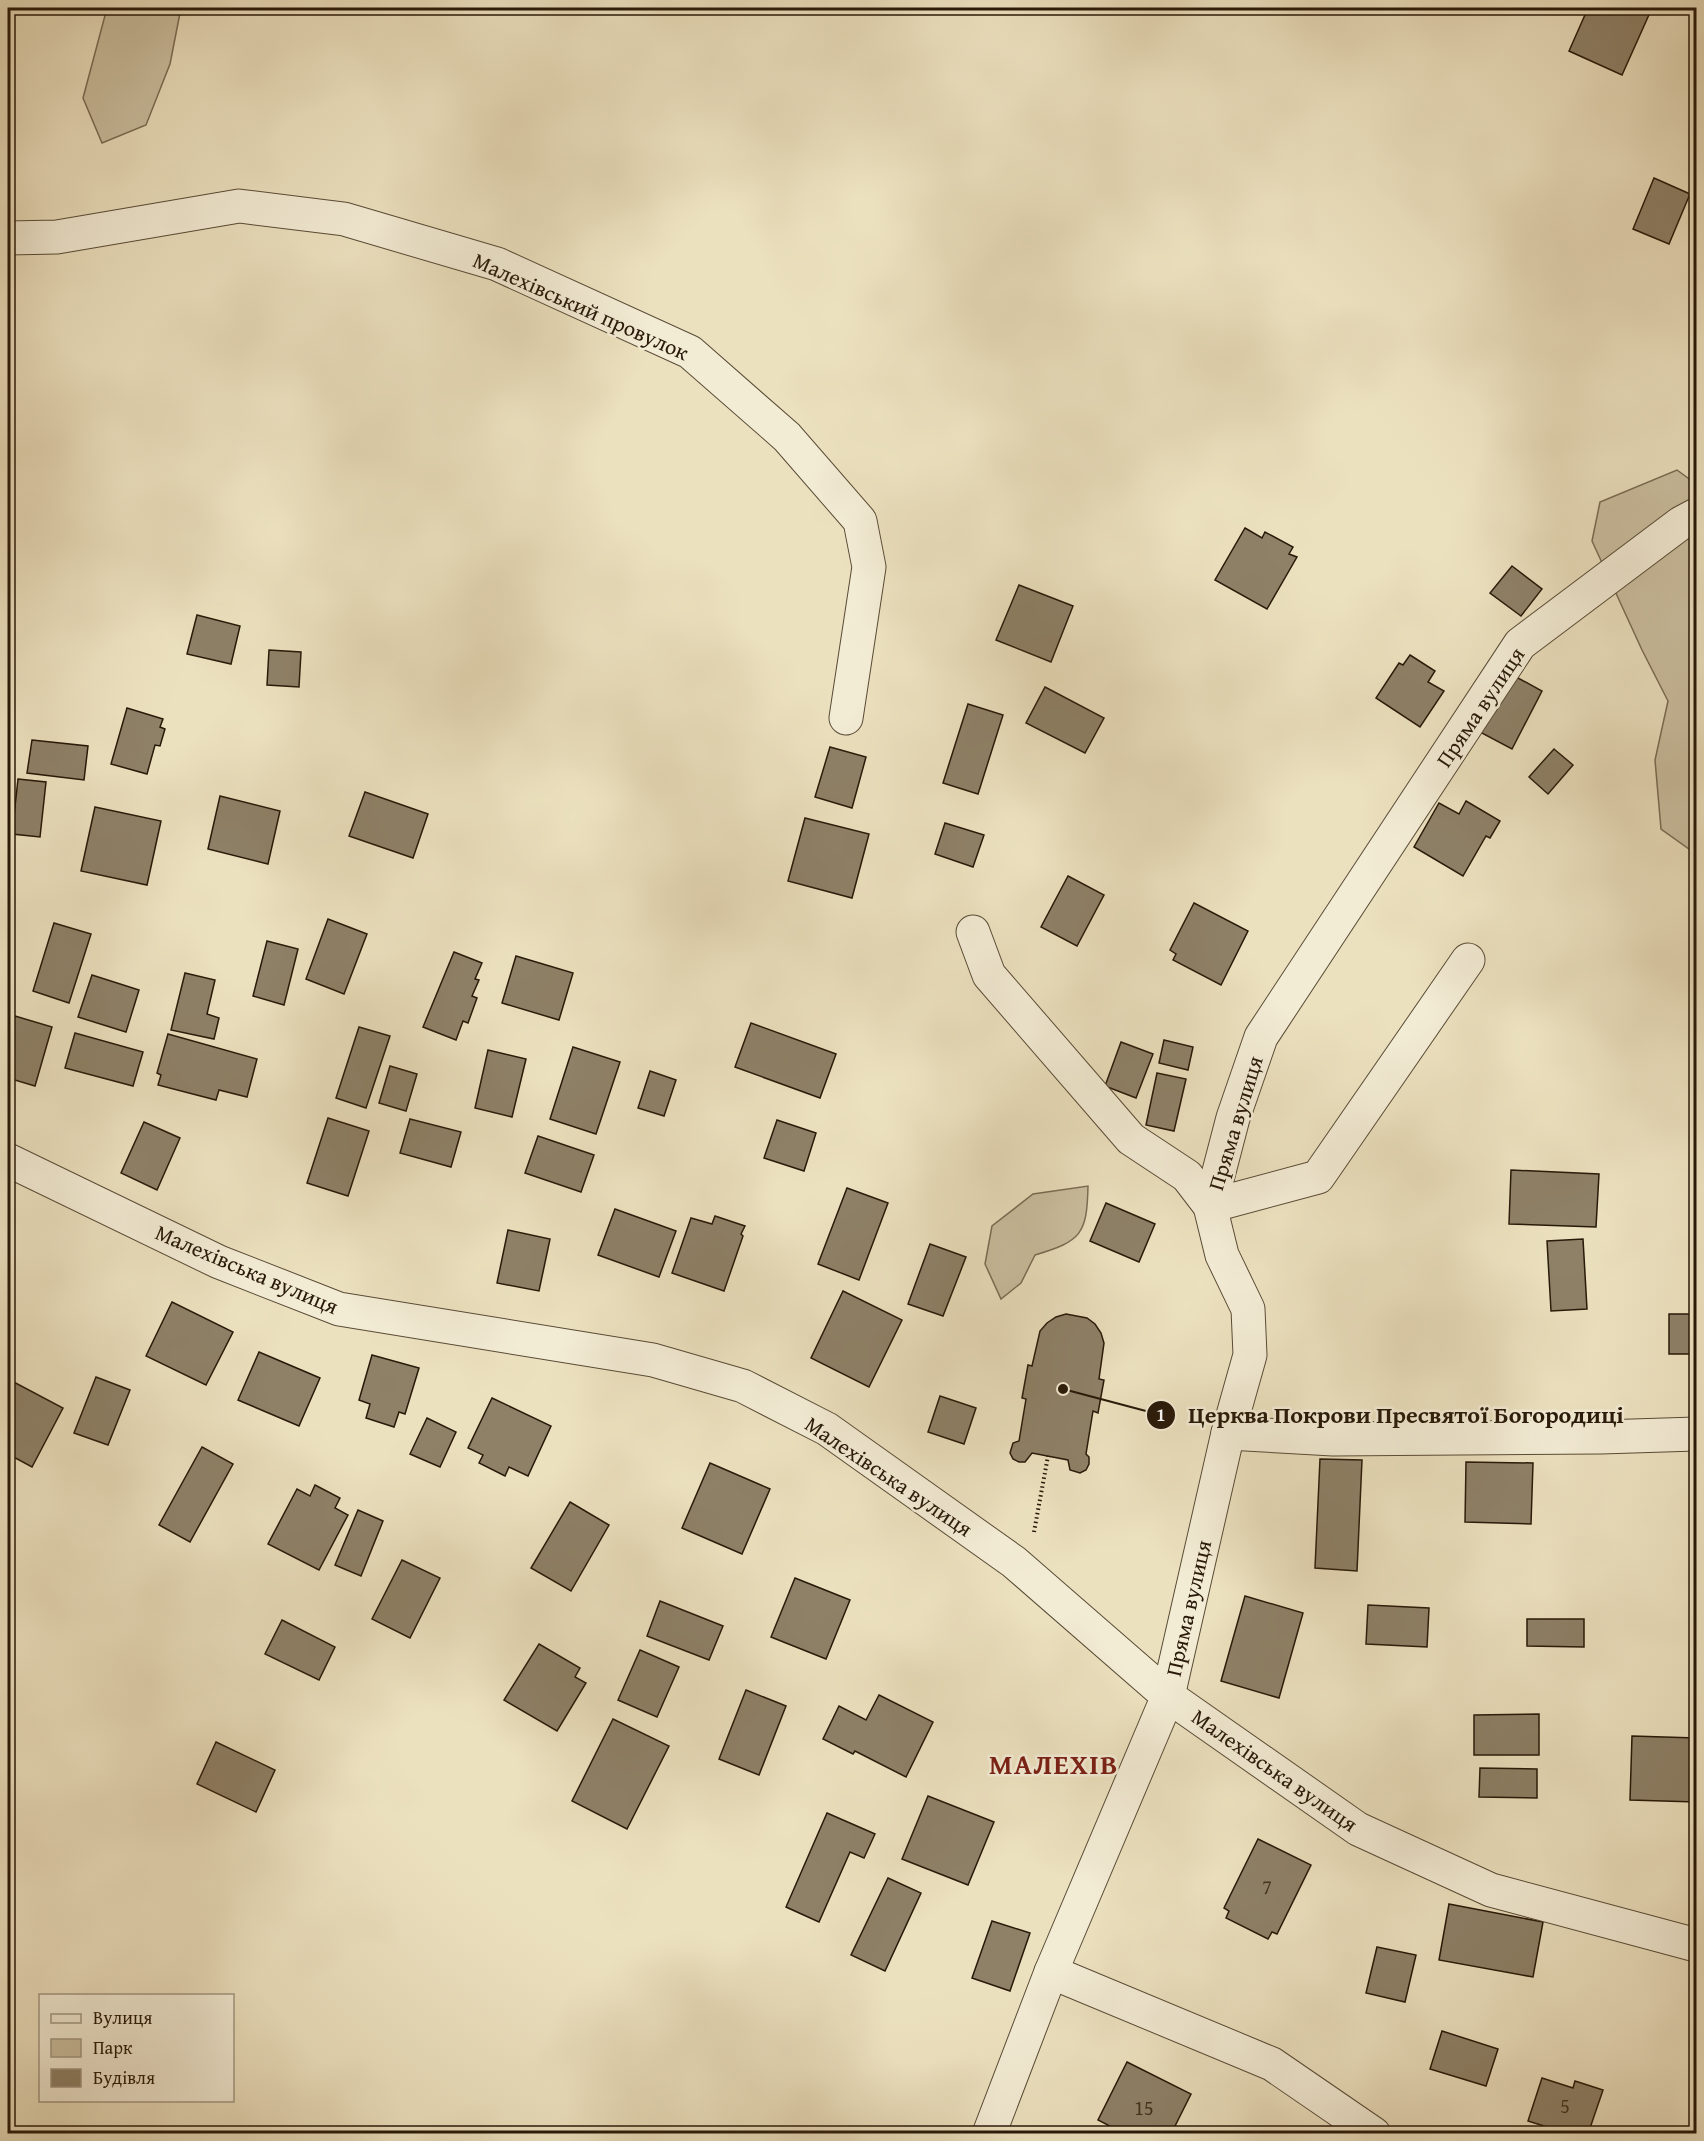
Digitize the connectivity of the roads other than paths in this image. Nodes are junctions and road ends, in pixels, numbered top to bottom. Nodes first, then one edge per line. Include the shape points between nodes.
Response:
1 (8, 238) edge
2 (1696, 515) edge
3 (846, 718) dead end
4 (973, 932) dead end
5 (1468, 960) dead end
6 (8, 1160) edge
7 (1210, 1206) junction
8 (1228, 1433) junction
9 (1696, 1434) edge
10 (1168, 1696) junction
11 (1696, 1945) edge
12 (1051, 1972) junction
13 (989, 2133) edge
14 (1374, 2133) edge

1 - 3 street, Малехівський провулок via 57,237 239,206 344,219 497,264 690,352 787,437 860,521 869,567
2 - 7 street, Пряма вулиця via 1520,644 1261,1037 1233,1118
4 - 7 street via 989,975 1123,1130 1186,1176
5 - 7 street via 1318,1177
6 - 10 street, Малехівська вулиця via 219,1262 339,1310 653,1360 743,1386 827,1429 1014,1562
7 - 8 street, Пряма вулиця via 1222,1255 1248,1310 1251,1355
8 - 9 street via 1334,1439
8 - 10 street, Пряма вулиця
10 - 11 street, Малехівська вулиця via 1358,1829 1491,1890
10 - 12 street, Пряма вулиця
12 - 13 street, Пряма вулиця
12 - 14 street via 1272,2064

